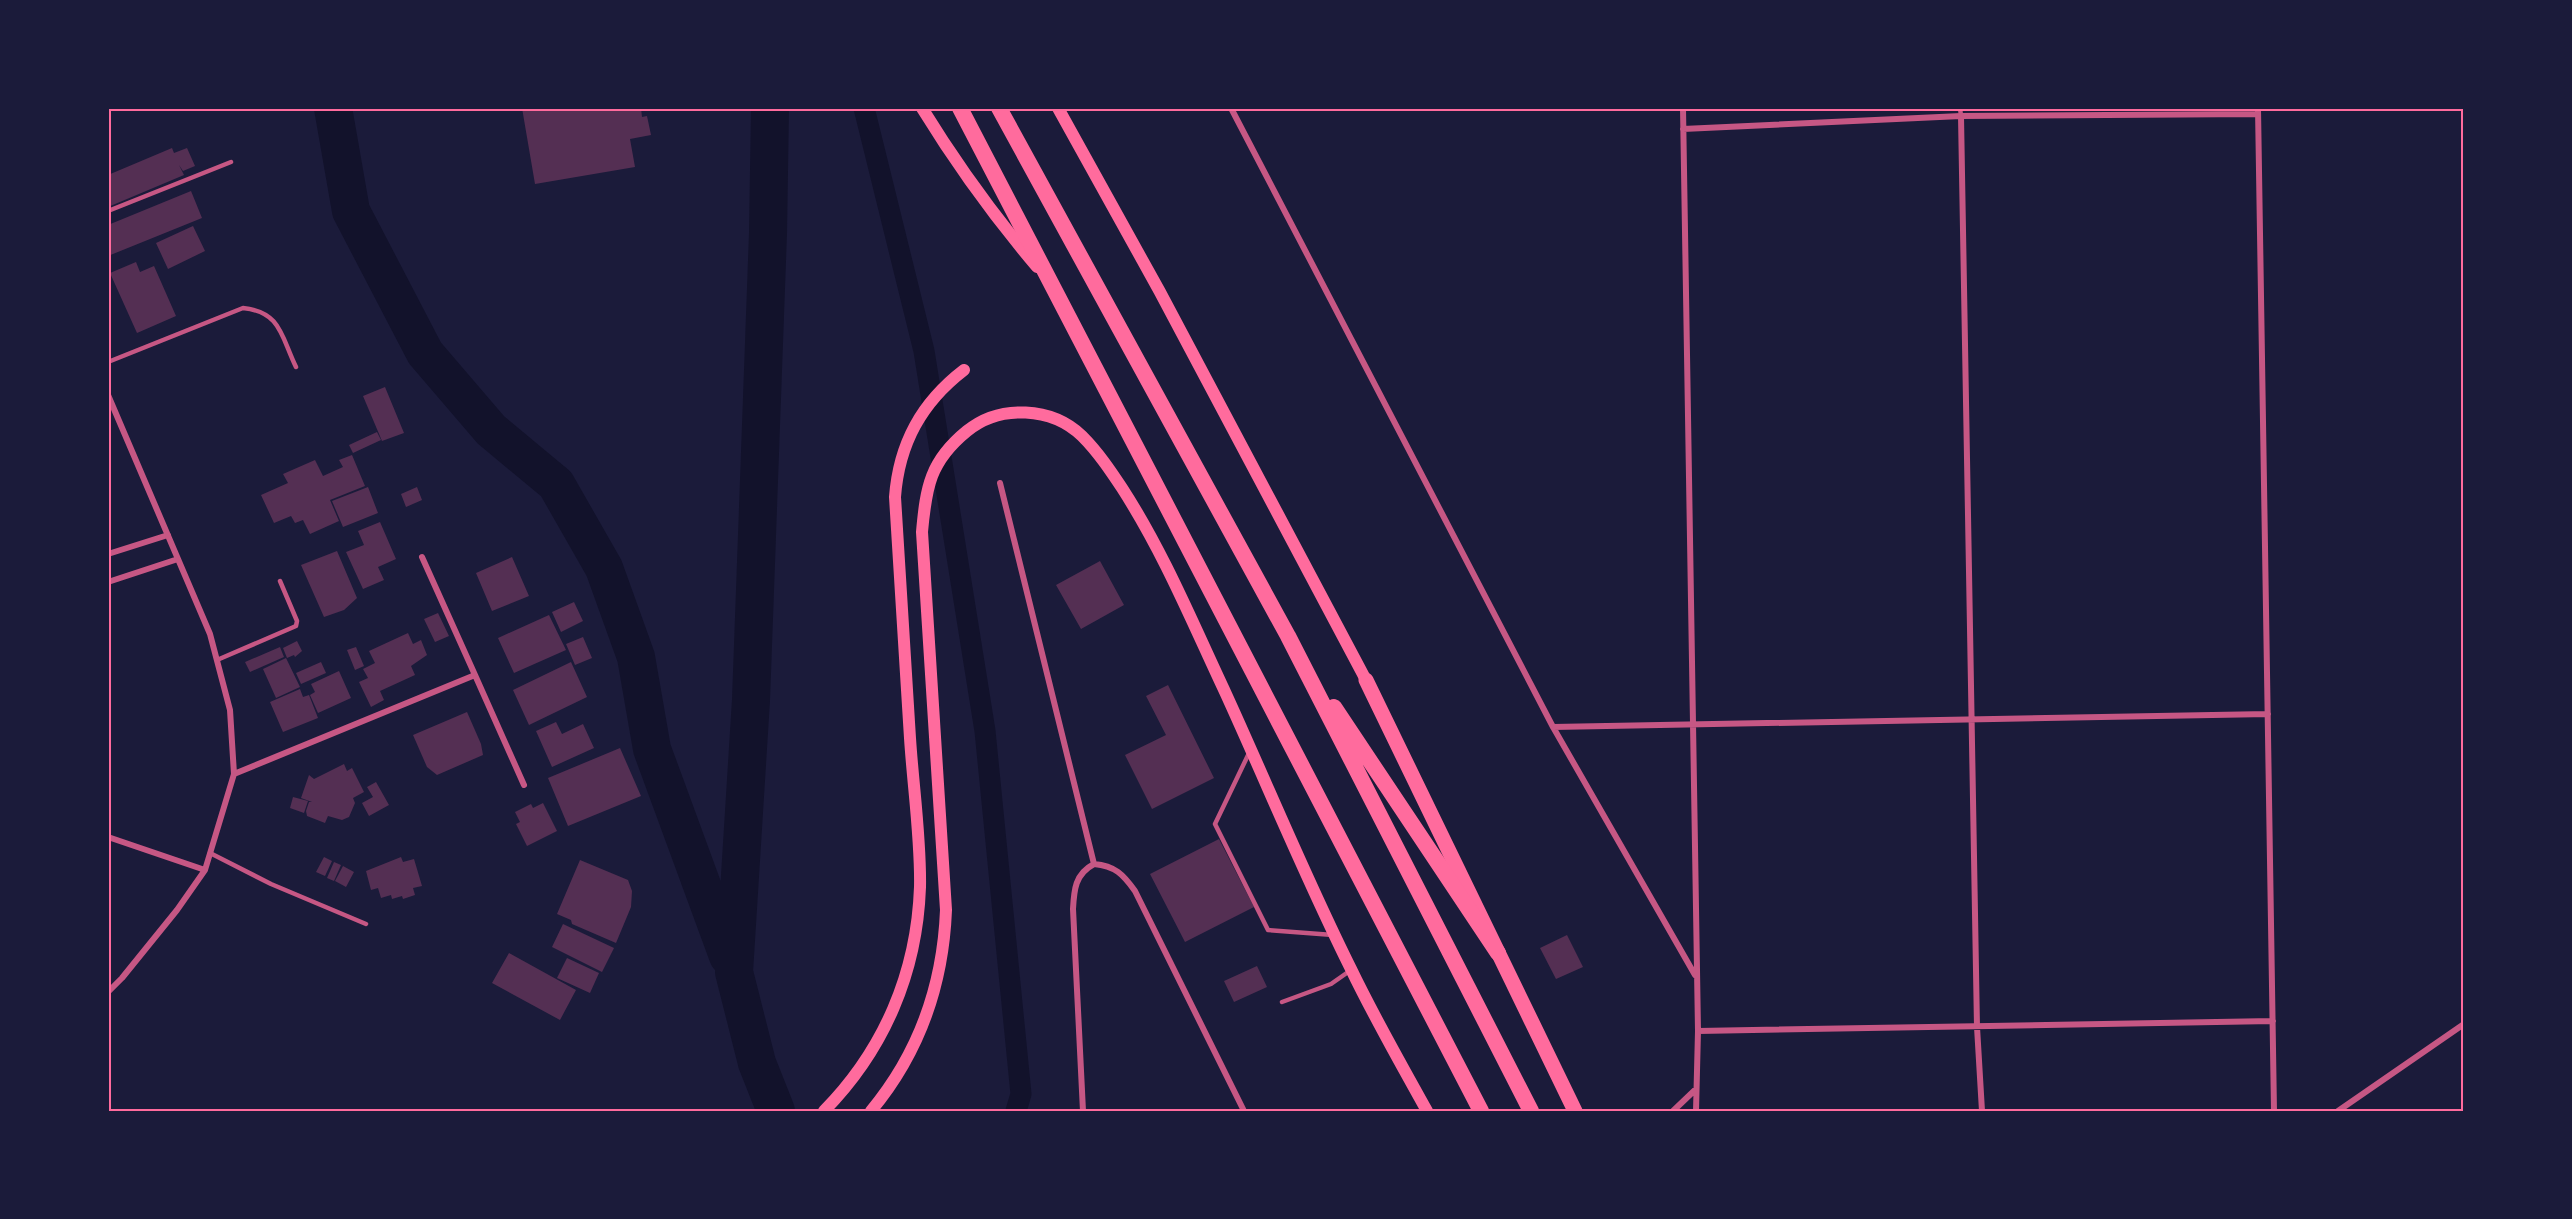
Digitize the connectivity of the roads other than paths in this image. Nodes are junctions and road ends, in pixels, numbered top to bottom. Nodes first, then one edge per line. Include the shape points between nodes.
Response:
1 (922, 108) edge
2 (960, 108) edge
3 (999, 108) edge
4 (1058, 108) edge
5 (1231, 108) edge
6 (1683, 108) edge
7 (1960, 108) edge
8 (2257, 111) edge
9 (1960, 116) junction
10 (1683, 129) junction
11 (231, 162) dead end
12 (108, 211) edge
13 (1054, 287) junction
14 (108, 362) edge
15 (296, 367) dead end
16 (964, 370) dead end
17 (108, 395) edge
18 (1000, 483) dead end
19 (168, 535) junction
20 (108, 554) edge
21 (422, 557) dead end
22 (178, 559) junction
23 (280, 581) dead end
24 (108, 582) edge
25 (1288, 636) junction
26 (1352, 658) dead end
27 (217, 660) junction
28 (475, 675) junction
29 (1366, 680) junction
30 (2268, 714) junction
31 (1972, 720) junction
32 (1691, 724) junction
33 (1553, 727) junction
34 (1251, 749) junction
35 (234, 774) junction
36 (524, 785) dead end
37 (108, 837) edge
38 (210, 853) junction
39 (1094, 864) junction
40 (205, 870) junction
41 (366, 924) dead end
42 (1335, 936) junction
43 (1498, 953) junction
44 (1351, 970) junction
45 (1695, 975) junction
46 (108, 992) edge
47 (1282, 1002) dead end
48 (2273, 1021) junction
49 (2464, 1024) edge
50 (1977, 1027) junction
51 (1698, 1031) junction
52 (1696, 1089) junction
53 (824, 1111) edge
54 (871, 1111) edge
55 (1083, 1111) edge
56 (1244, 1111) edge
57 (1427, 1111) edge
58 (1481, 1111) edge
59 (1531, 1111) edge
60 (1575, 1111) edge
61 (1673, 1111) edge
62 (1696, 1111) edge
63 (1982, 1111) edge
64 (2274, 1111) edge
65 (2338, 1111) edge

1 - 13 main road via 988,209
2 - 13 highway
3 - 25 highway
4 - 29 main road
5 - 33 street
6 - 10 street
7 - 9 lane
8 - 9 street
8 - 30 street
9 - 10 street
9 - 31 street
10 - 32 street
11 - 12 lane
13 - 58 highway
14 - 15 lane via 243,308 261,310 274,320
16 - 53 main road via 938,391 921,414 902,452 895,497 920,887 912,954 887,1025 850,1084
17 - 19 street
18 - 39 street
19 - 20 street
19 - 22 street
21 - 28 street
22 - 24 street
22 - 27 street
23 - 27 lane via 296,626
25 - 43 highway
25 - 59 highway
26 - 29 main road
27 - 35 street via 231,710
28 - 35 street
28 - 36 street
29 - 43 main road
30 - 31 street
30 - 48 street
31 - 32 street
31 - 50 street
32 - 33 street
32 - 45 street
33 - 45 street
34 - 42 main road
34 - 42 lane via 1215,824 1268,930
34 - 54 main road via 1151,533 1102,458 1082,436 1048,416 1020,412 993,417 960,437 936,464 926,492 922,532 945,943 919,1038 896,1079
35 - 38 street
37 - 40 street
38 - 40 street
38 - 41 lane
39 - 55 street via 1076,880 1073,909
39 - 56 street via 1111,866 1135,891
40 - 46 street
42 - 44 main road
43 - 60 main road
44 - 47 lane via 1331,984
44 - 57 main road
45 - 51 street
48 - 50 street
48 - 64 street
49 - 65 street
50 - 51 street
50 - 63 street
51 - 52 street
52 - 61 street
52 - 62 street

